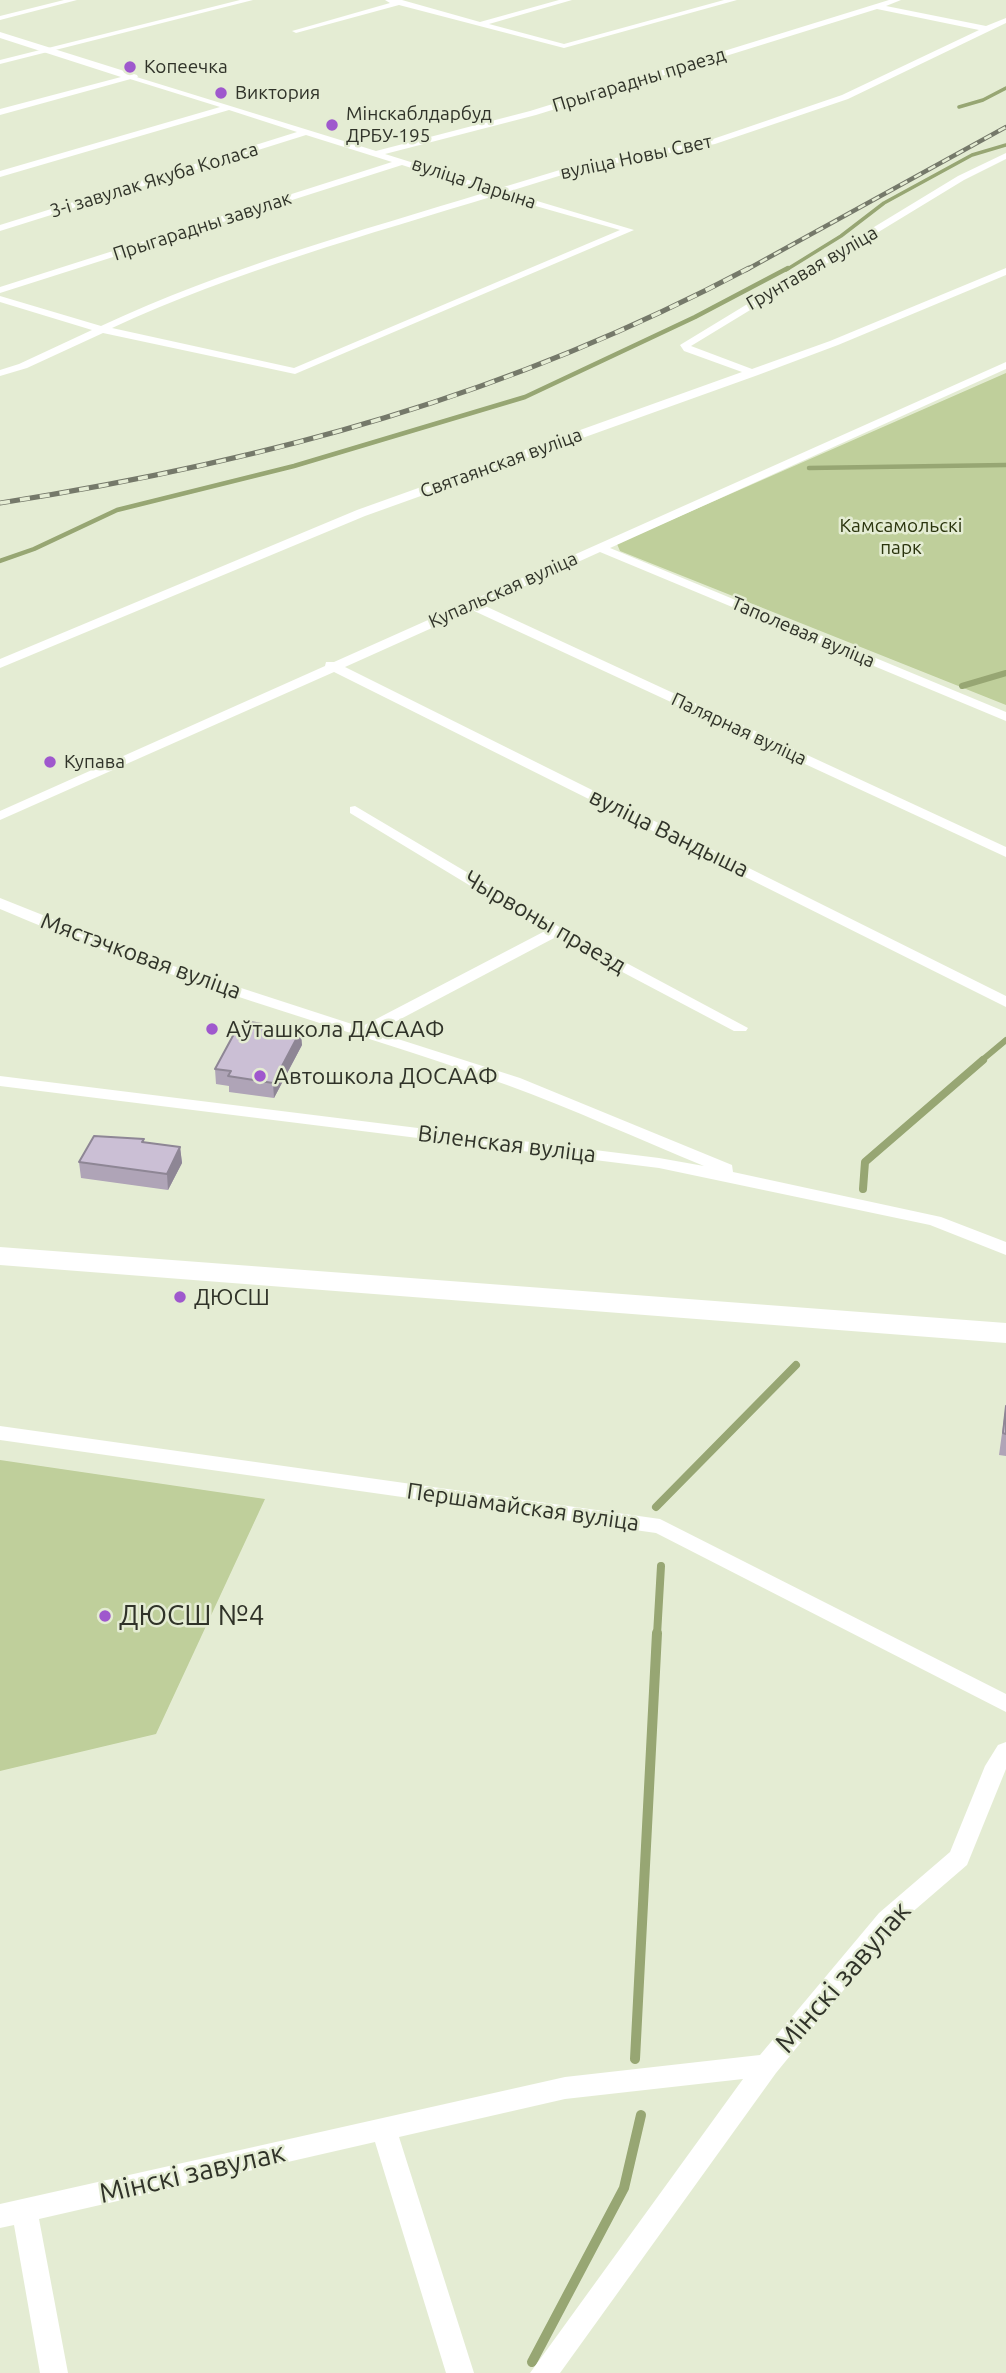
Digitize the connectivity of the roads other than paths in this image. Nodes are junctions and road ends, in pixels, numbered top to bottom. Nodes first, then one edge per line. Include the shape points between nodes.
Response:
1 (73, 0) edge
2 (249, 0) edge
3 (568, 0) edge
4 (733, 0) edge
5 (897, 0) edge
6 (398, 1) edge
7 (877, 6) junction
8 (0, 18) edge
9 (1006, 20) edge
10 (479, 24) junction
11 (987, 29) junction
12 (296, 31) dead end
13 (0, 36) edge
14 (47, 50) junction
15 (0, 62) edge
16 (133, 77) junction
17 (230, 107) junction
18 (0, 112) edge
19 (309, 131) junction
20 (378, 153) junction
21 (1006, 156) edge
22 (405, 161) junction
23 (0, 173) edge
24 (496, 191) junction
25 (0, 228) edge
26 (1006, 271) edge
27 (0, 290) edge
28 (0, 299) edge
29 (101, 329) junction
30 (1006, 365) edge
31 (0, 373) edge
32 (754, 373) junction
33 (600, 548) junction
34 (472, 604) junction
35 (0, 664) edge
36 (331, 665) junction
37 (1006, 717) edge
38 (355, 810) dead end
39 (0, 816) edge
40 (1006, 853) edge
41 (0, 903) edge
42 (556, 931) junction
43 (1006, 1002) edge
44 (740, 1028) dead end
45 (362, 1033) junction
46 (0, 1081) edge
47 (671, 1145) junction
48 (659, 1163) junction
49 (755, 1181) junction
50 (1006, 1249) edge
51 (0, 1256) edge
52 (1006, 1333) edge
53 (0, 1433) edge
54 (1006, 1704) edge
55 (1006, 1751) edge
56 (767, 2065) junction
57 (384, 2130) junction
58 (13, 2214) edge
59 (54, 2373) edge
60 (460, 2373) edge
61 (544, 2373) edge

1 - 8 street
2 - 14 street
3 - 10 street
4 - 10 street via 564,47
5 - 7 street, Прыгарадны праезд
6 - 10 street
6 - 12 street
7 - 11 street
7 - 20 street, Прыгарадны праезд via 533,113
9 - 11 street, вуліца Новы Свет
11 - 24 street, вуліца Новы Свет via 845,97 712,142 573,169
13 - 14 street, вуліца Ларына
14 - 15 street
14 - 16 street, вуліца Ларына
16 - 17 street, вуліца Ларына
16 - 18 street
17 - 19 street, вуліца Ларына
17 - 23 street
19 - 20 street, вуліца Ларына
19 - 25 street, 3-і завулак Якуба Коласа
20 - 22 street, вуліца Ларына
21 - 32 street, Грунтавая вуліца via 961,178 685,345
22 - 24 street, вуліца Ларына
22 - 27 street, Прыгарадны завулак
24 - 29 street, вуліца Новы Свет via 296,253
24 - 29 street, вуліца Ларына via 629,230 295,371
26 - 32 street, Святаянская вуліца
28 - 29 street
29 - 31 street, вуліца Новы Свет
30 - 33 street, Купальская вуліца via 873,421
32 - 35 street, Святаянская вуліца via 361,513
33 - 34 street, Купальская вуліца
33 - 37 street, Таполевая вуліца
34 - 36 street, Купальская вуліца
34 - 40 street, Палярная вуліца
36 - 39 street, Купальская вуліца
36 - 43 street, вуліца Вандыша
38 - 42 street, Чырвоны праезд
41 - 45 street, Мястэчковая вуліца via 116,951
42 - 44 street, Чырвоны праезд
42 - 45 street
45 - 47 street, Мястэчковая вуліца via 514,1082
46 - 48 street, Віленская вуліца
47 - 48 street via 671,1155
47 - 49 street, Мястэчковая вуліца
48 - 49 street, Віленская вуліца
49 - 50 street, Віленская вуліца via 934,1221
51 - 52 main road
53 - 54 street, Першамайская вуліца via 660,1526
55 - 56 street, Мінскі завулак via 959,1858 887,1920
56 - 57 street, Мінскі завулак via 565,2088
56 - 61 street, Мінскі завулак
57 - 58 street, Мінскі завулак
57 - 60 street
58 - 59 street

